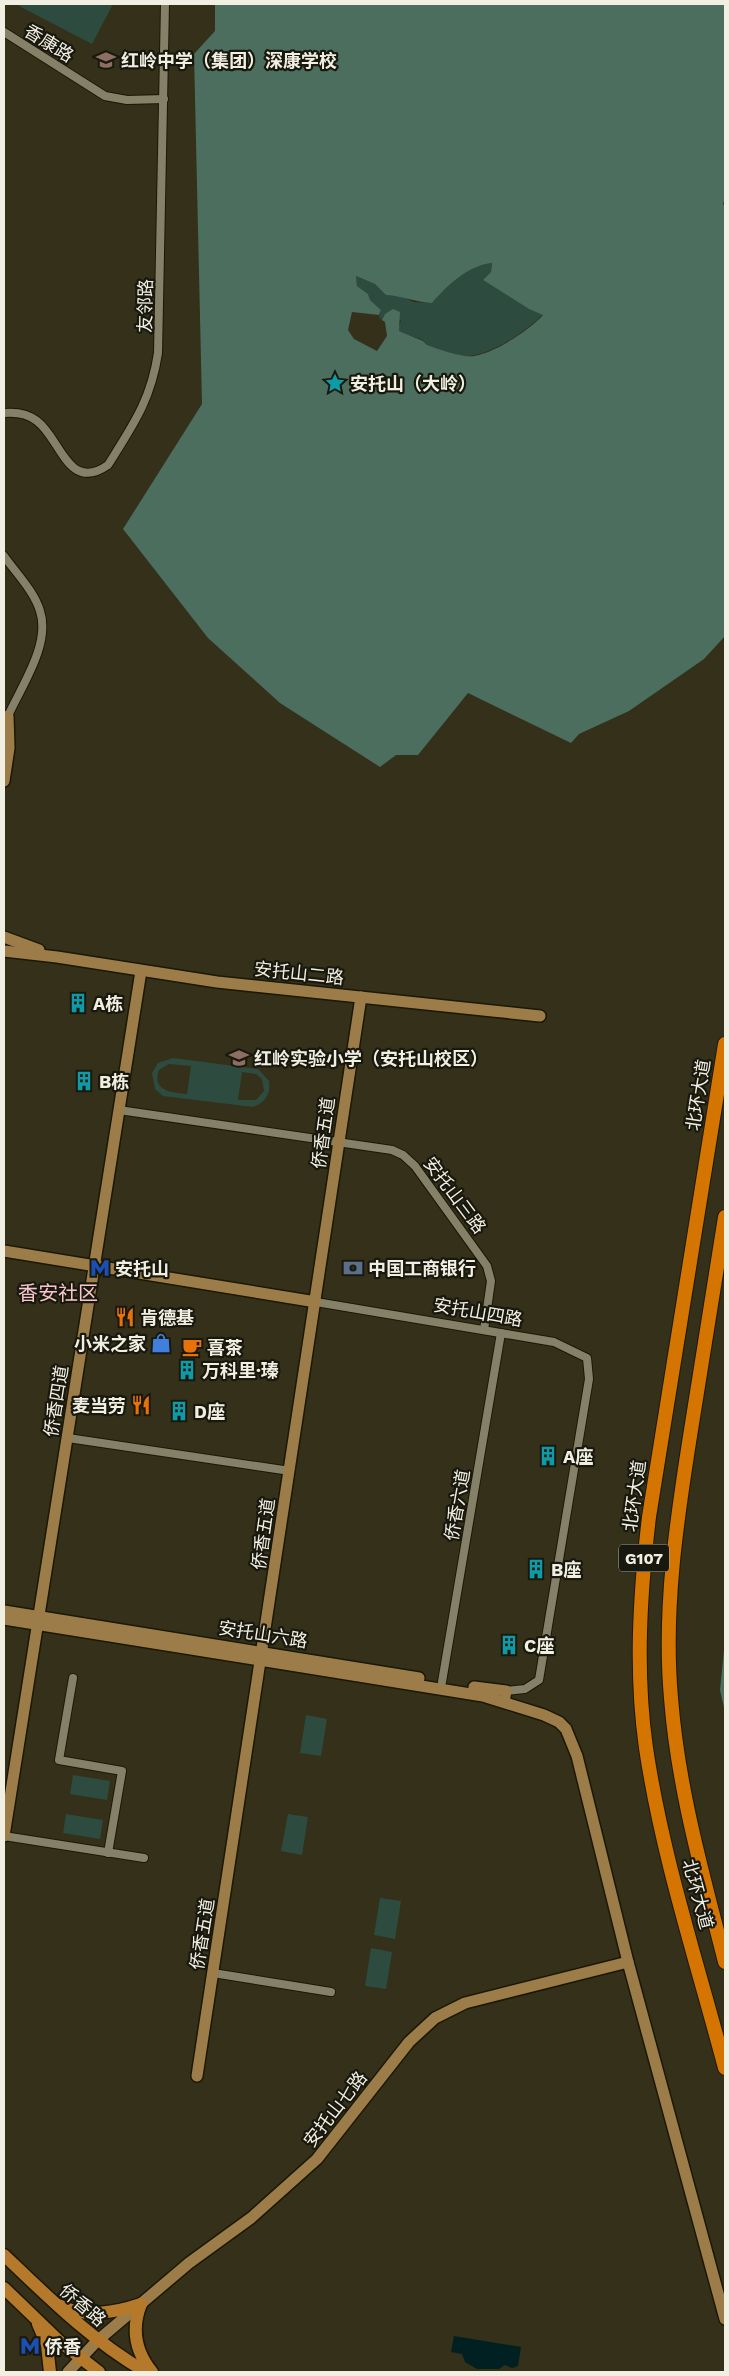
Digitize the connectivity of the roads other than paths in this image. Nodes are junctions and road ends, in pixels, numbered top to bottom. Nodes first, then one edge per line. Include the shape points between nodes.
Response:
1 (165, 4) edge
2 (4, 32) edge
3 (164, 99) junction
4 (4, 413) edge
5 (4, 556) edge
6 (5, 719) edge
7 (4, 781) edge
8 (4, 937) edge
9 (4, 951) edge
10 (57, 957) junction
11 (141, 971) junction
12 (361, 997) junction
13 (540, 1016) dead end
14 (725, 1044) edge
15 (119, 1110) junction
16 (340, 1143) junction
17 (725, 1217) edge
18 (4, 1251) edge
19 (95, 1266) junction
20 (316, 1302) junction
21 (484, 1330) junction
22 (501, 1333) junction
23 (68, 1438) junction
24 (290, 1471) junction
25 (4, 1611) edge
26 (4, 1619) edge
27 (39, 1620) junction
28 (262, 1656) junction
29 (73, 1678) dead end
30 (442, 1682) junction
31 (505, 1696) junction
32 (4, 1836) edge
33 (108, 1853) junction
34 (144, 1858) dead end
35 (628, 1962) junction
36 (725, 1962) edge
37 (213, 1973) junction
38 (331, 1992) dead end
39 (725, 2068) edge
40 (197, 2076) dead end
41 (4, 2255) edge
42 (4, 2288) edge
43 (53, 2302) junction
44 (141, 2304) junction
45 (31, 2314) junction
46 (725, 2319) edge
47 (97, 2341) junction
48 (80, 2359) junction
49 (50, 2372) edge
50 (68, 2372) edge
51 (78, 2372) edge
52 (99, 2372) edge
53 (146, 2372) edge
54 (152, 2372) edge

1 - 3 street, 友邻路
2 - 3 street, 香康路 via 105,96 127,100
3 - 4 street, 友邻路 via 158,353 143,409 108,464 100,471 90,472 72,467 38,422 21,414
5 - 6 street via 35,599 43,624 38,651
6 - 7 street via 9,748
8 - 10 street
9 - 10 street
10 - 11 street, 安托山二路
11 - 12 street, 安托山二路
11 - 15 street, 侨香四道
12 - 13 street, 安托山二路
12 - 16 street, 侨香五道
14 - 39 highway, 北环大道 / G107 via 649,1517 640,1638 640,1688 655,1798
15 - 16 street, 安托山三路
15 - 19 street, 侨香四道
16 - 20 street, 侨香五道
16 - 21 street, 安托山三路 via 398,1152 415,1166 488,1266 491,1281
17 - 36 highway, 北环大道 / G107 via 682,1489 674,1551 669,1646 670,1696 681,1781
18 - 19 street, 安托山四路
19 - 20 street, 安托山四路
19 - 23 street, 侨香四道
20 - 21 street, 安托山四路
20 - 24 street, 侨香五道
21 - 22 street, 安托山四路
22 - 30 street, 侨香六道
22 - 31 street, 安托山四路 via 554,1342 569,1348 587,1358 589,1379 539,1680
23 - 24 street
23 - 27 street, 侨香四道
24 - 28 street, 侨香五道
25 - 27 street, 安托山六路
26 - 27 street, 安托山六路
27 - 28 street, 安托山六路
27 - 32 street, 侨香四道
28 - 30 street, 安托山六路
28 - 31 street, 安托山六路 via 483,1696
28 - 37 street, 侨香五道
29 - 33 street via 59,1760 122,1771
30 - 31 street, 安托山六路
31 - 35 street, 安托山六路 via 559,1722 573,1741
32 - 33 street
33 - 34 street
35 - 44 street, 安托山七路 via 465,2003 434,2018 410,2042 317,2159 251,2218 189,2263
35 - 46 street
37 - 38 street
37 - 40 street, 侨香五道
41 - 43 main road, 侨香路
42 - 45 main road
43 - 44 main road via 74,2310 96,2313
43 - 47 main road, 侨香路
44 - 47 street, 安托山七路
44 - 54 main road via 135,2335 140,2354
45 - 48 main road
45 - 49 main road via 47,2345
47 - 48 street, 安托山七路
47 - 53 main road, 侨香路
48 - 50 street, 安托山七路
48 - 51 street
48 - 52 main road

